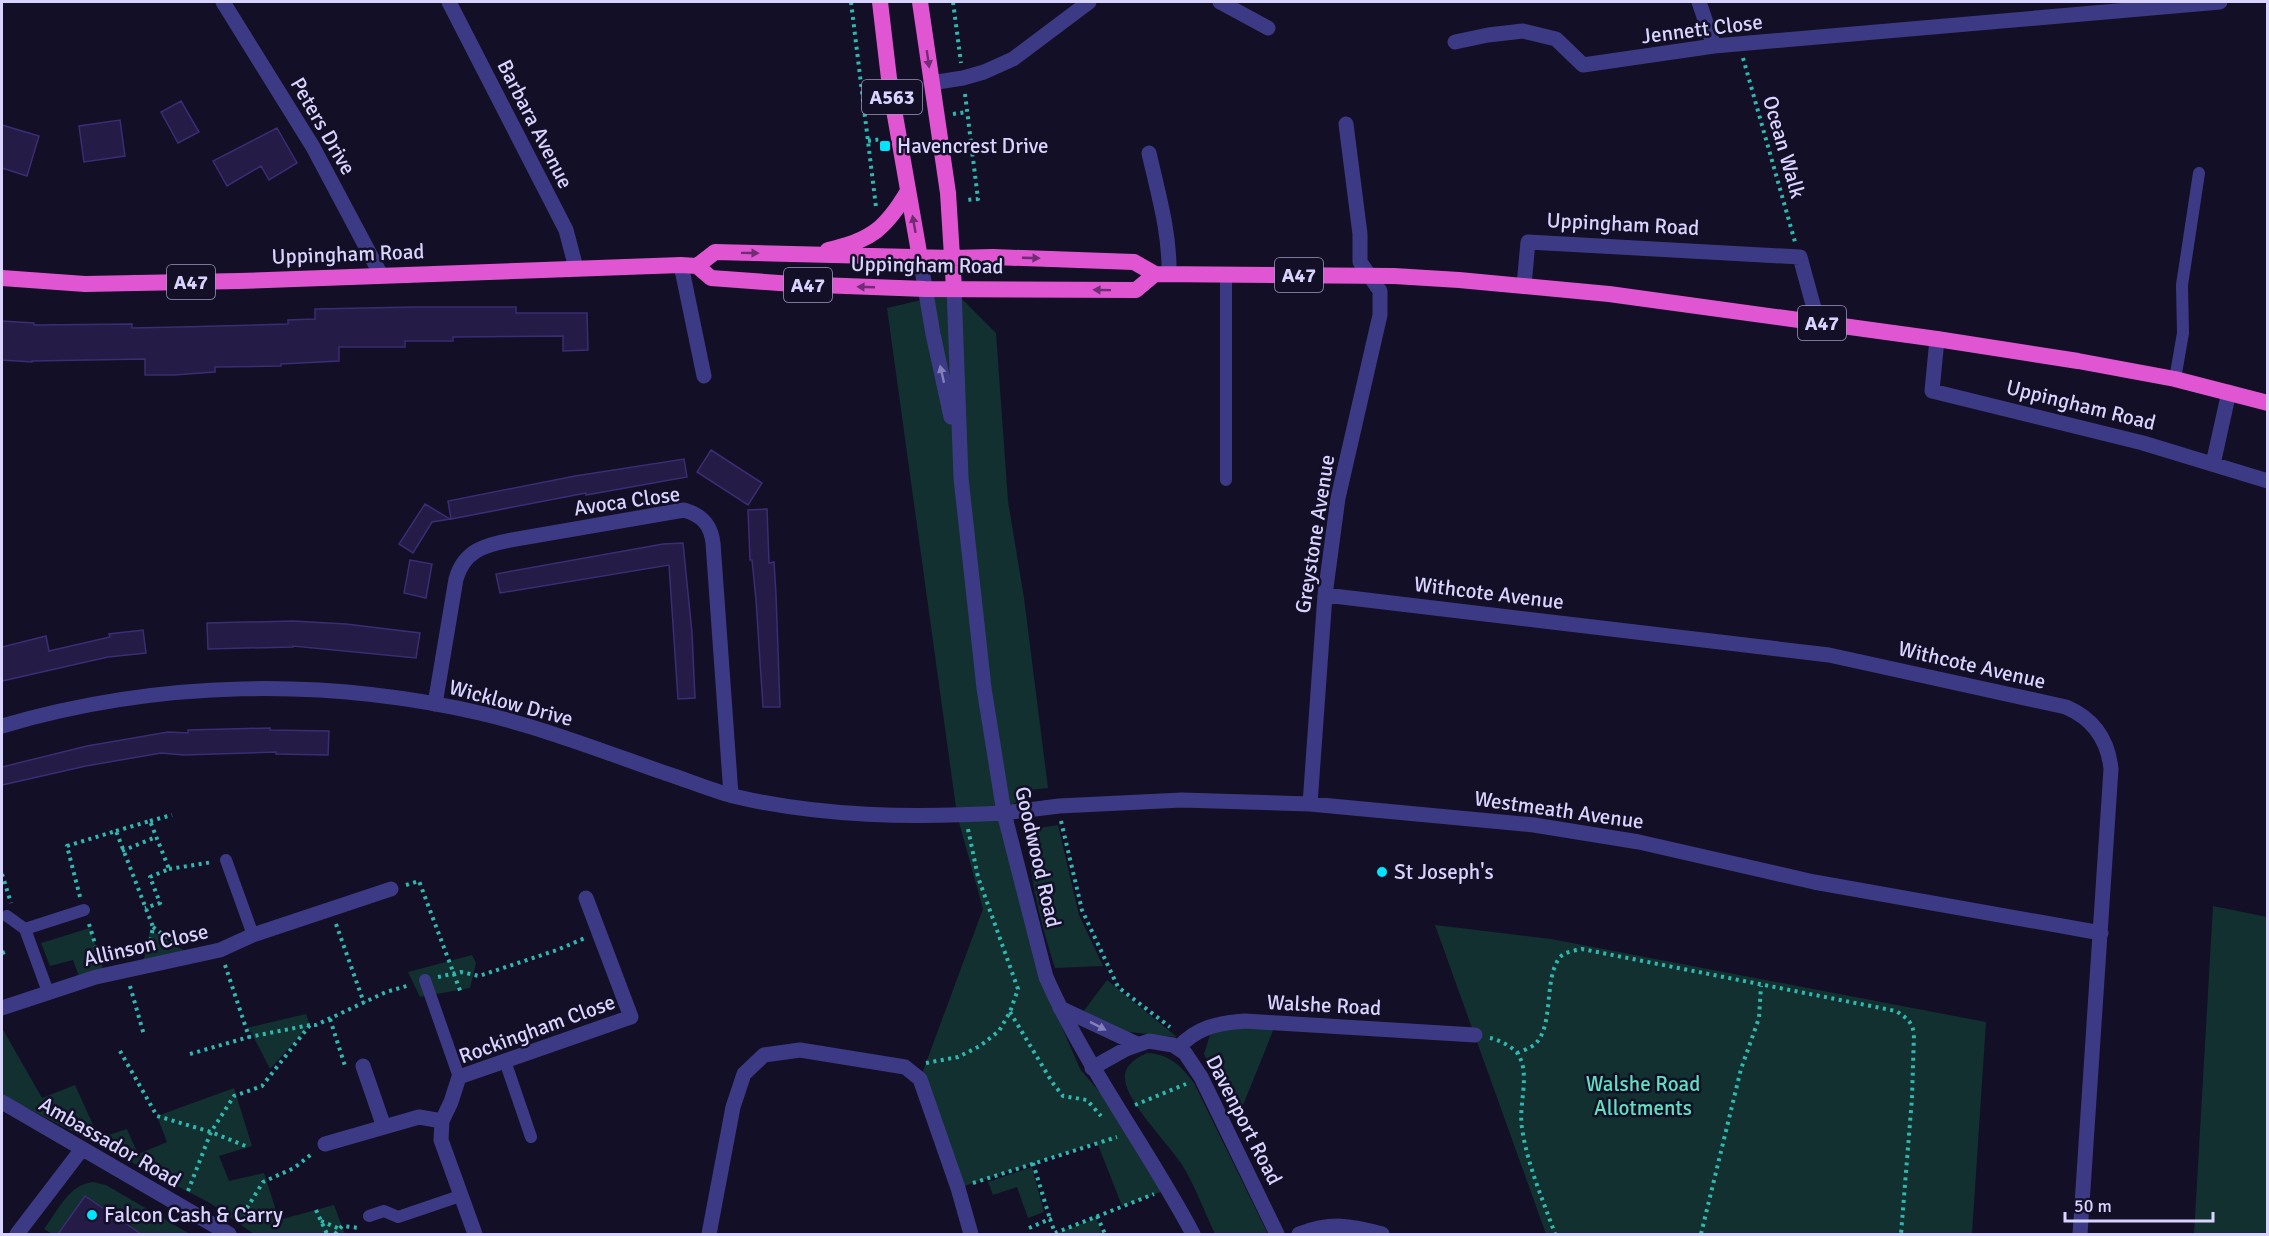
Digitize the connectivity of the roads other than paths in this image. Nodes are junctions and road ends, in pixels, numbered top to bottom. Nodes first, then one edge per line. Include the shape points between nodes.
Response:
1 (223, 2) edge
2 (449, 2) edge
3 (880, 2) edge
4 (920, 2) edge
5 (1089, 2) edge
6 (1220, 2) edge
7 (1699, 2) edge
8 (2220, 2) edge
9 (1268, 28) dead end
10 (1455, 42) dead end
11 (1714, 46) junction
12 (931, 83) junction
13 (1346, 124) dead end
14 (1149, 153) dead end
15 (2199, 173) dead end
16 (908, 191) junction
17 (808, 254) junction
18 (920, 258) junction
19 (952, 258) junction
20 (689, 265) junction
21 (576, 268) junction
22 (1162, 274) junction
23 (381, 275) junction
24 (1226, 275) junction
25 (1371, 275) junction
26 (2, 278) edge
27 (1524, 285) junction
28 (954, 288) junction
29 (925, 289) junction
30 (1818, 323) junction
31 (1937, 339) junction
32 (704, 376) dead end
33 (2175, 380) junction
34 (2229, 392) junction
35 (2268, 403) edge
36 (959, 452) junction
37 (2213, 464) junction
38 (1226, 480) dead end
39 (2268, 481) edge
40 (1325, 595) junction
41 (435, 704) junction
42 (2, 726) edge
43 (731, 795) junction
44 (1310, 804) junction
45 (1004, 813) junction
46 (226, 860) road end
47 (391, 889) road end
48 (586, 898) dead end
49 (84, 910) dead end
50 (2101, 933) junction
51 (253, 935) junction
52 (425, 980) road end
53 (48, 992) junction
54 (2, 1008) edge
55 (1060, 1008) junction
56 (1475, 1035) road end
57 (1182, 1043) junction
58 (1137, 1044) junction
59 (505, 1061) junction
60 (363, 1066) road end
61 (1092, 1068) junction
62 (459, 1077) junction
63 (2, 1102) edge
64 (442, 1122) junction
65 (384, 1127) junction
66 (531, 1137) dead end
67 (325, 1144) road end
68 (82, 1149) junction
69 (460, 1196) junction
70 (369, 1216) dead end
71 (233, 1230) edge
72 (17, 1234) edge
73 (475, 1234) edge
74 (709, 1234) edge
75 (971, 1234) edge
76 (1193, 1234) edge
77 (1277, 1234) edge
78 (1299, 1234) edge
79 (1382, 1234) edge
80 (2080, 1234) edge

1 - 23 street, Peters Drive via 313,147
2 - 21 street, Barbara Avenue via 566,230
3 - 16 highway, A563
4 -> 12 highway, A563
5 - 12 street via 1013,59 984,72
6 - 9 street
7 - 11 street
8 - 11 street, Jennett Close
10 - 11 street, Jennett Close via 1523,31 1556,39 1583,65
12 - 19 highway, A563 via 948,193
13 - 25 street, Greystone Avenue via 1360,262
14 - 22 street via 1169,254
15 - 33 lane via 2182,285 2182,333
16 - 17 highway via 897,211 877,232
18 -> 16 highway, A563
17 - 18 highway, Uppingham Road / A47
20 -> 17 highway, Uppingham Road / A47 via 715,252
18 - 19 highway, Uppingham Road / A47
18 - 29 street, Goodwood Road
19 -> 22 highway, Uppingham Road / A47 via 1134,262
19 - 28 highway, A563
20 - 21 highway, Uppingham Road / A47
29 -> 20 highway, Uppingham Road / A47 via 711,278
20 - 32 street
21 - 23 highway, Uppingham Road / A47
22 - 24 highway, Uppingham Road / A47
22 -> 28 highway, Uppingham Road / A47 via 1136,290
23 - 26 highway, Uppingham Road / A47 via 85,284
24 - 25 highway, Uppingham Road / A47
24 - 38 lane
25 - 27 highway, Uppingham Road / A47
25 - 40 street, Greystone Avenue via 1380,291 1380,315 1338,498
27 - 30 highway, Uppingham Road / A47
27 - 30 street, Uppingham Road via 1528,242 1800,257
28 - 29 highway, Uppingham Road / A47
28 - 36 street, Goodwood Road
36 -> 29 street, Goodwood Road
30 - 31 highway, Uppingham Road / A47
31 - 33 highway, Uppingham Road / A47
31 - 37 street, Uppingham Road via 1932,391
33 - 34 highway, Uppingham Road / A47
34 - 35 highway, Uppingham Road / A47
34 - 37 street
36 - 45 street, Goodwood Road via 983,676
37 - 39 street, Uppingham Road
40 - 44 street, Greystone Avenue
40 - 50 street, Withcote Avenue via 1829,655 2076,712 2101,734 2110,757
41 - 42 street, Wicklow Drive via 308,689 213,689 118,699
41 - 43 street, Wicklow Drive via 533,728
41 - 43 street, Avoca Close via 456,579 462,562 475,550 511,540 684,510 693,512 712,533
43 - 45 street, Wicklow Drive via 841,813
44 - 45 street, Westmeath Avenue via 1182,800
44 - 50 street, Westmeath Avenue via 1534,825 1627,840 1814,882
45 - 55 street, Goodwood Road via 1046,977
46 - 51 lane
47 - 51 street, Allinson Close
48 - 59 street, Rockingham Close via 631,1017
49 - 53 lane via 16,922
50 - 80 street, Withcote Avenue
51 - 53 street, Allinson Close via 220,950
52 - 62 lane
53 - 54 street, Allinson Close
55 -> 58 street
55 - 61 street, Goodwood Road
56 - 57 street, Walshe Road via 1245,1021 1204,1028
57 - 58 street, Davenport Road
57 - 77 street, Davenport Road
58 - 61 street, Davenport Road
59 - 62 street, Rockingham Close
59 - 66 lane
60 - 65 street
61 - 76 street, Goodwood Road
62 - 64 street, Rockingham Close
63 - 68 street, Ambassador Road
64 - 65 street via 419,1117
64 - 69 street, Rockingham Close via 441,1140
65 - 67 street
68 - 71 street, Ambassador Road via 182,1208
68 - 72 street
69 - 70 lane via 398,1217 384,1211
69 - 73 street, Rockingham Close
74 - 75 street via 733,1107 744,1074 764,1055 800,1050 905,1067 920,1079
78 - 79 street via 1329,1225

